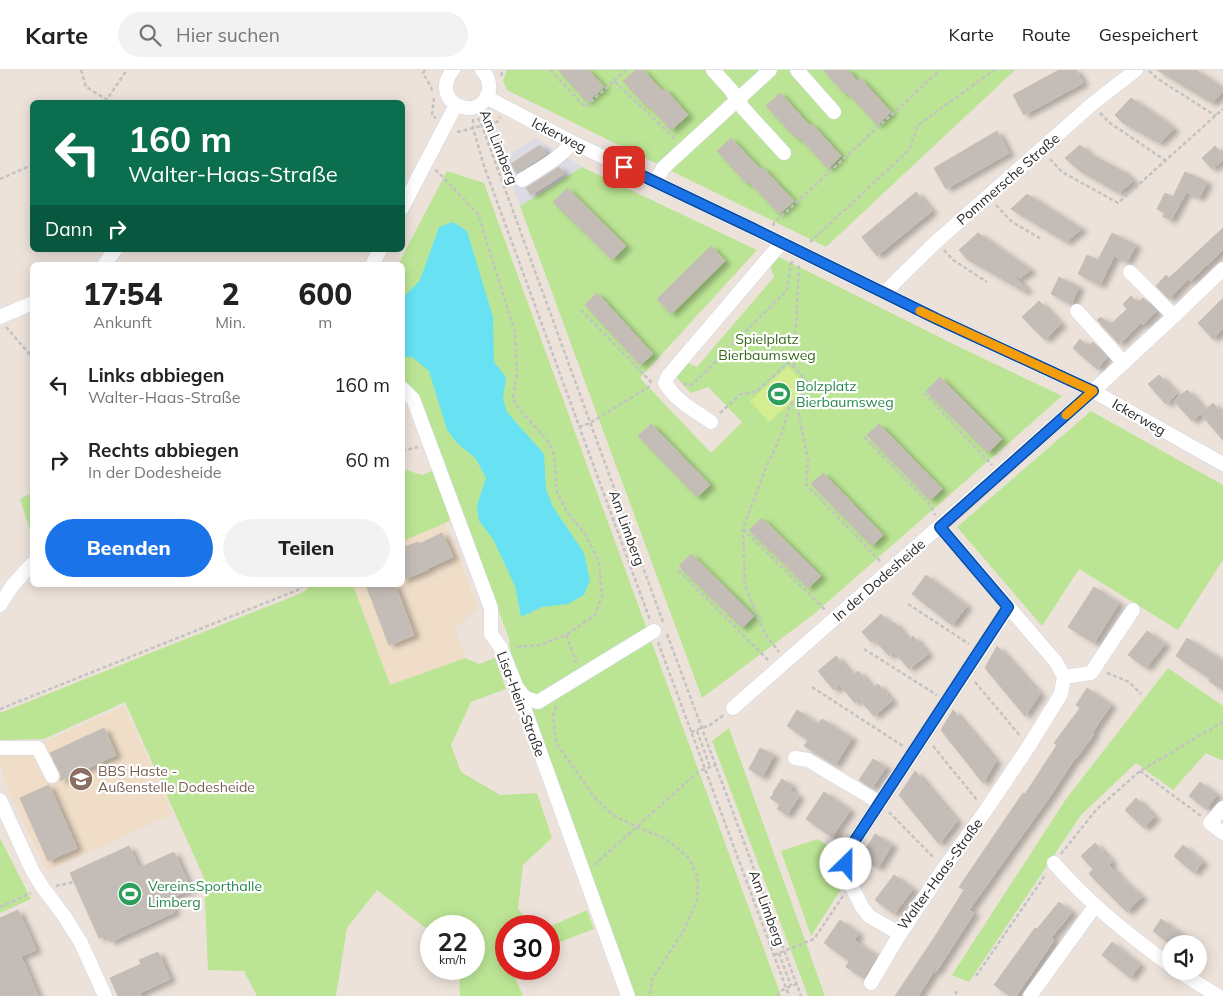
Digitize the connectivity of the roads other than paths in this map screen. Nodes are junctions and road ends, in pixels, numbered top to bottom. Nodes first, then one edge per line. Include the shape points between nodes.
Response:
1 (482, 70) edge
2 (713, 70) edge
3 (770, 70) edge
4 (797, 70) edge
5 (1136, 70) edge
6 (448, 72) edge
7 (486, 97) junction
8 (737, 100) junction
9 (456, 105) junction
10 (834, 112) dead end
11 (572, 142) junction
12 (784, 153) dead end
13 (522, 180) dead end
14 (656, 182) junction
15 (405, 202) edge
16 (782, 242) junction
17 (1223, 269) edge
18 (1130, 272) dead end
19 (885, 293) junction
20 (30, 304) edge
21 (1076, 311) dead end
22 (1174, 316) junction
23 (0, 319) edge
24 (1124, 363) junction
25 (405, 391) edge
26 (1093, 391) junction
27 (711, 422) road end
28 (1223, 464) edge
29 (940, 527) junction
30 (30, 566) edge
31 (0, 605) edge
32 (1008, 607) junction
33 (1133, 610) dead end
34 (654, 631) road end
35 (1064, 677) junction
36 (517, 688) junction
37 (733, 708) road end
38 (0, 748) edge
39 (795, 758) dead end
40 (52, 776) dead end
41 (880, 803) junction
42 (2, 808) edge
43 (1223, 808) edge
44 (1223, 834) edge
45 (1054, 863) road end
46 (1095, 906) junction
47 (900, 934) junction
48 (1162, 960) edge
49 (1192, 980) edge
50 (871, 983) dead end
51 (105, 996) edge
52 (628, 996) edge
53 (1030, 996) edge
54 (1218, 996) edge

1 - 7 street via 488,79
2 - 8 street
3 - 8 street
4 - 10 street
5 - 19 street, Pommersche Straße via 1091,105 937,241
6 - 9 street via 446,89
7 - 9 street via 472,108
7 - 11 street, Ickerweg
8 - 12 street
8 - 14 street via 663,168
9 - 15 street via 452,128 426,164
11 - 13 street via 560,156
11 - 14 street, Ickerweg
14 - 16 street, Ickerweg
16 - 19 street, Ickerweg
16 - 27 street via 665,383 680,401
17 - 22 street, In der Dodesheide
18 - 22 street
19 - 26 street, Ickerweg
20 - 23 street
21 - 24 street
22 - 24 street, In der Dodesheide
24 - 26 street, In der Dodesheide
25 - 36 street, Lisa-Hein-Straße via 413,399 491,608 491,634 501,648
26 - 28 street, Ickerweg
26 - 29 street, In der Dodesheide
29 - 32 street
29 - 37 street, In der Dodesheide
30 - 31 street
32 - 35 street via 1056,662
32 - 41 street, Walter-Haas-Straße
33 - 35 street via 1091,673
34 - 36 street via 538,702 525,698
35 - 47 street, Walter-Haas-Straße via 1061,694 1029,746
36 - 52 street, Lisa-Hein-Straße
38 - 40 street via 38,748
39 - 41 street via 808,760
41 - 47 street, Walter-Haas-Straße via 848,851 846,864 851,885 862,907 869,916
42 - 51 street via 32,870 81,943
43 - 44 street via 1210,823
45 - 46 street
46 - 48 street
46 - 53 street
47 - 50 street
49 - 54 street

